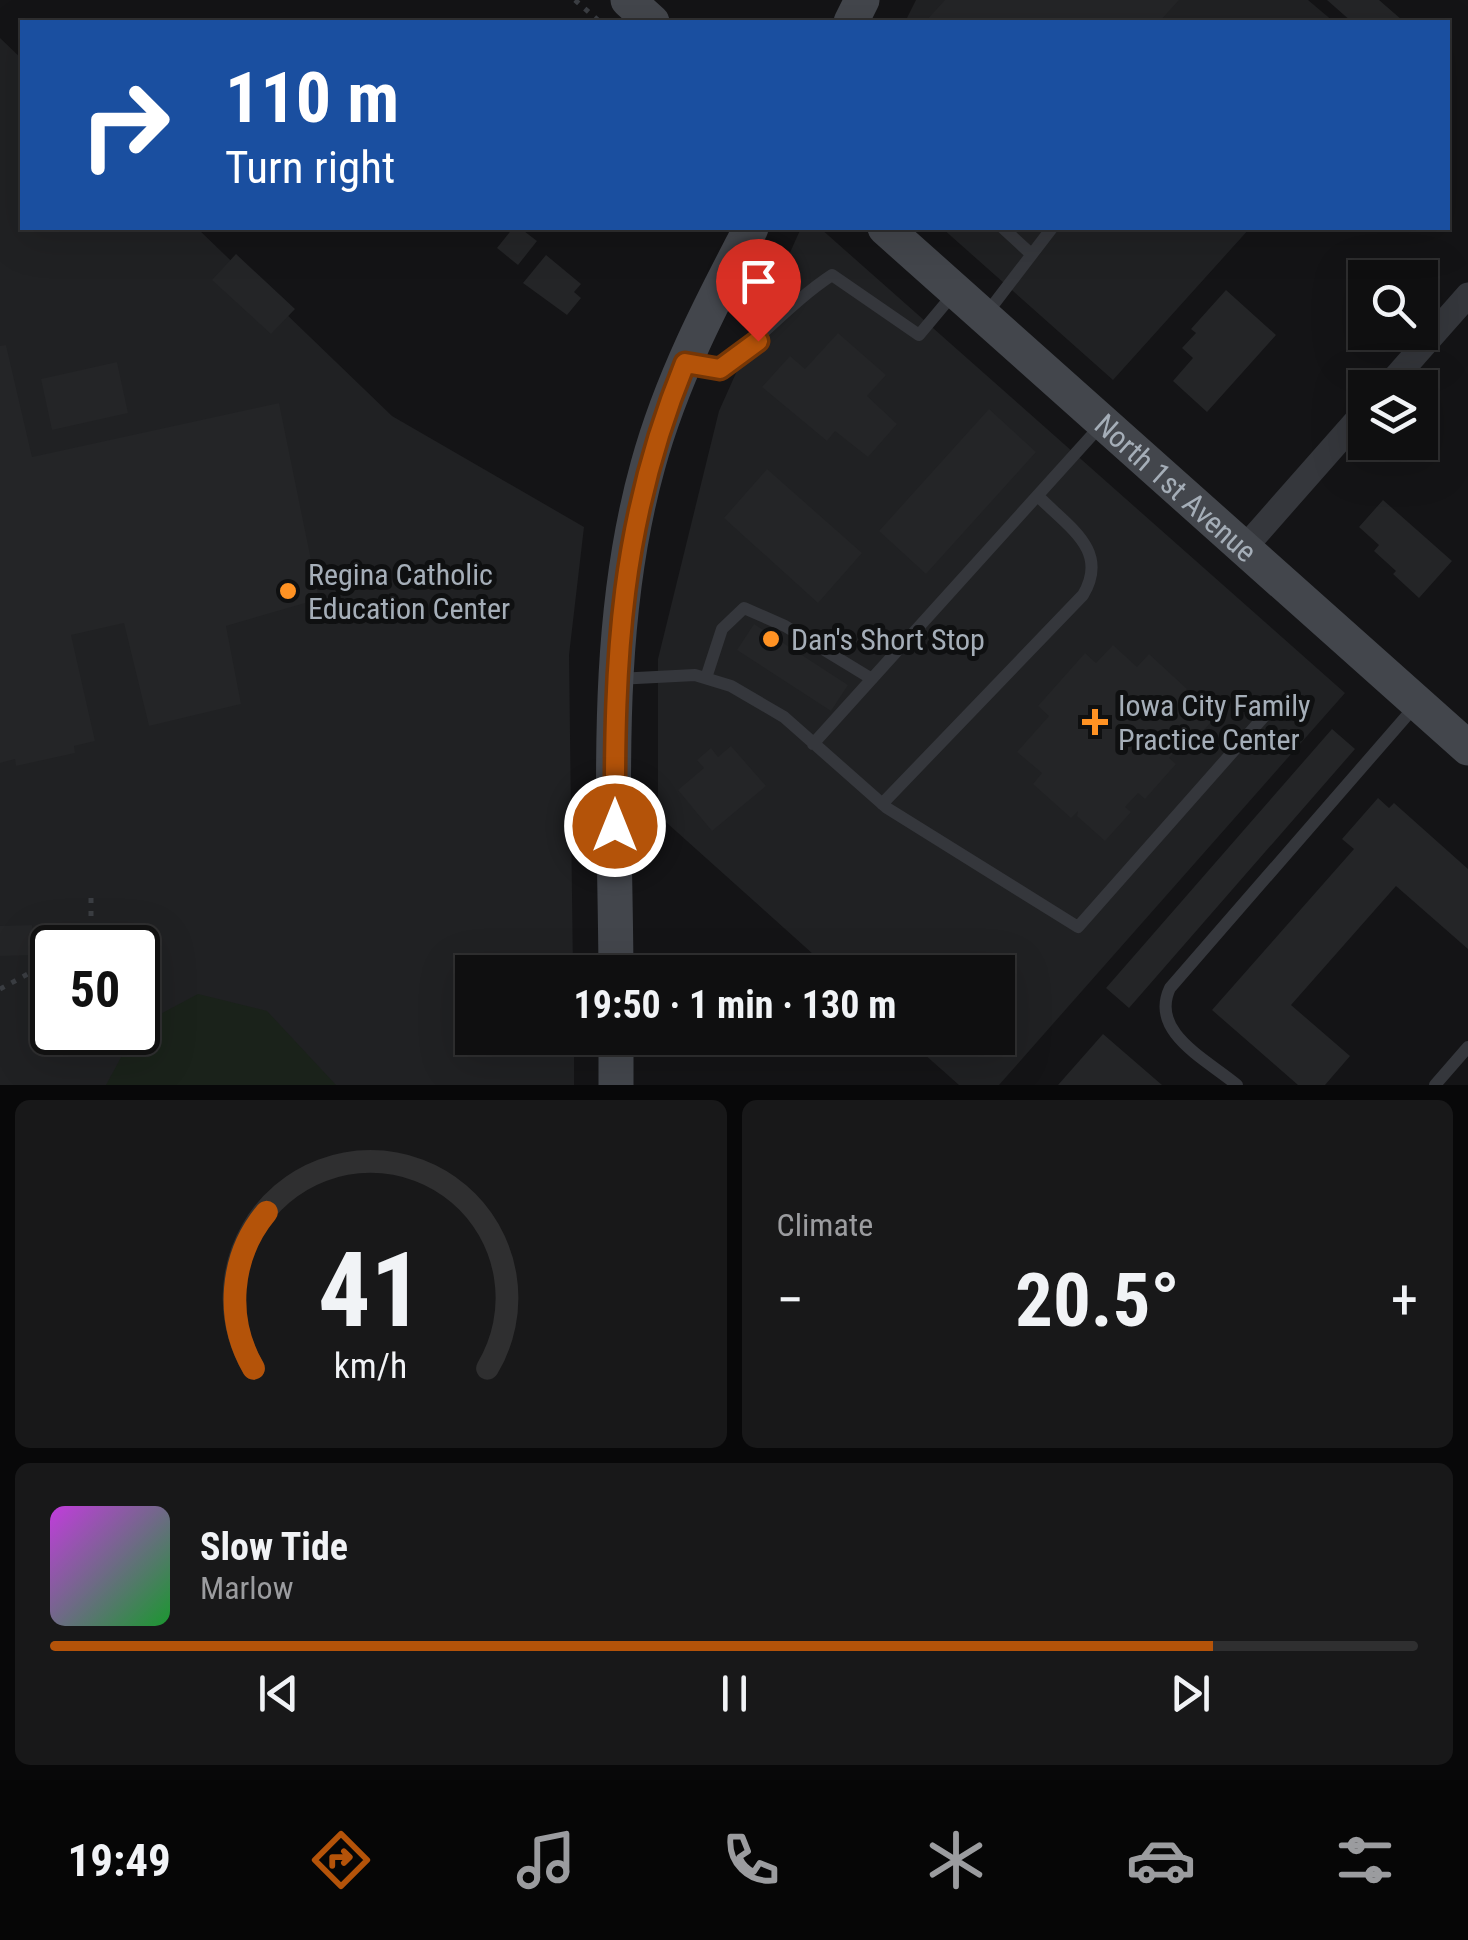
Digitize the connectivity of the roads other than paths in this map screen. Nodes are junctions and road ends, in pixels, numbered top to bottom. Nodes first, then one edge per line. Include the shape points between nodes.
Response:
1 (628, 0) edge
2 (650, 20) edge
3 (750, 230) edge
4 (887, 230) edge
5 (1004, 230) edge
6 (1050, 230) edge
7 (1031, 254) junction
8 (956, 290) junction
9 (1468, 295) edge
10 (985, 315) junction
11 (685, 363) junction
12 (1402, 370) edge
13 (1105, 421) junction
14 (1348, 430) edge
15 (1038, 496) junction
16 (1246, 546) junction
17 (706, 678) junction
18 (872, 679) junction
19 (614, 680) junction
20 (1419, 702) junction
21 (1268, 712) dead end
22 (814, 744) junction
23 (1468, 748) edge
24 (882, 804) junction
25 (616, 955) edge
26 (1468, 1047) edge
27 (616, 1055) edge
28 (616, 1085) edge
29 (1237, 1085) edge
30 (1436, 1085) edge

1 - 2 main road
3 - 11 main road
4 - 8 main road, North 1st Avenue
5 - 7 lane
6 - 7 lane
7 - 10 lane
8 - 10 main road, North 1st Avenue
8 - 11 lane via 919,334 832,274 720,369
9 - 12 street
10 - 13 main road, North 1st Avenue
11 - 19 main road via 648,466 630,546
13 - 15 lane
13 - 16 main road, North 1st Avenue
14 - 16 street
15 - 18 lane
15 - 24 lane via 1095,560 1094,576
16 - 20 main road, North 1st Avenue
17 - 18 lane via 722,630 744,608
17 - 19 lane
17 - 22 lane via 757,700
18 - 22 lane
19 - 25 main road
20 - 23 main road, North 1st Avenue
20 - 29 lane via 1170,988 1162,1014 1168,1028
21 - 24 lane via 1078,927
22 - 24 lane
26 - 30 lane
27 - 28 main road

